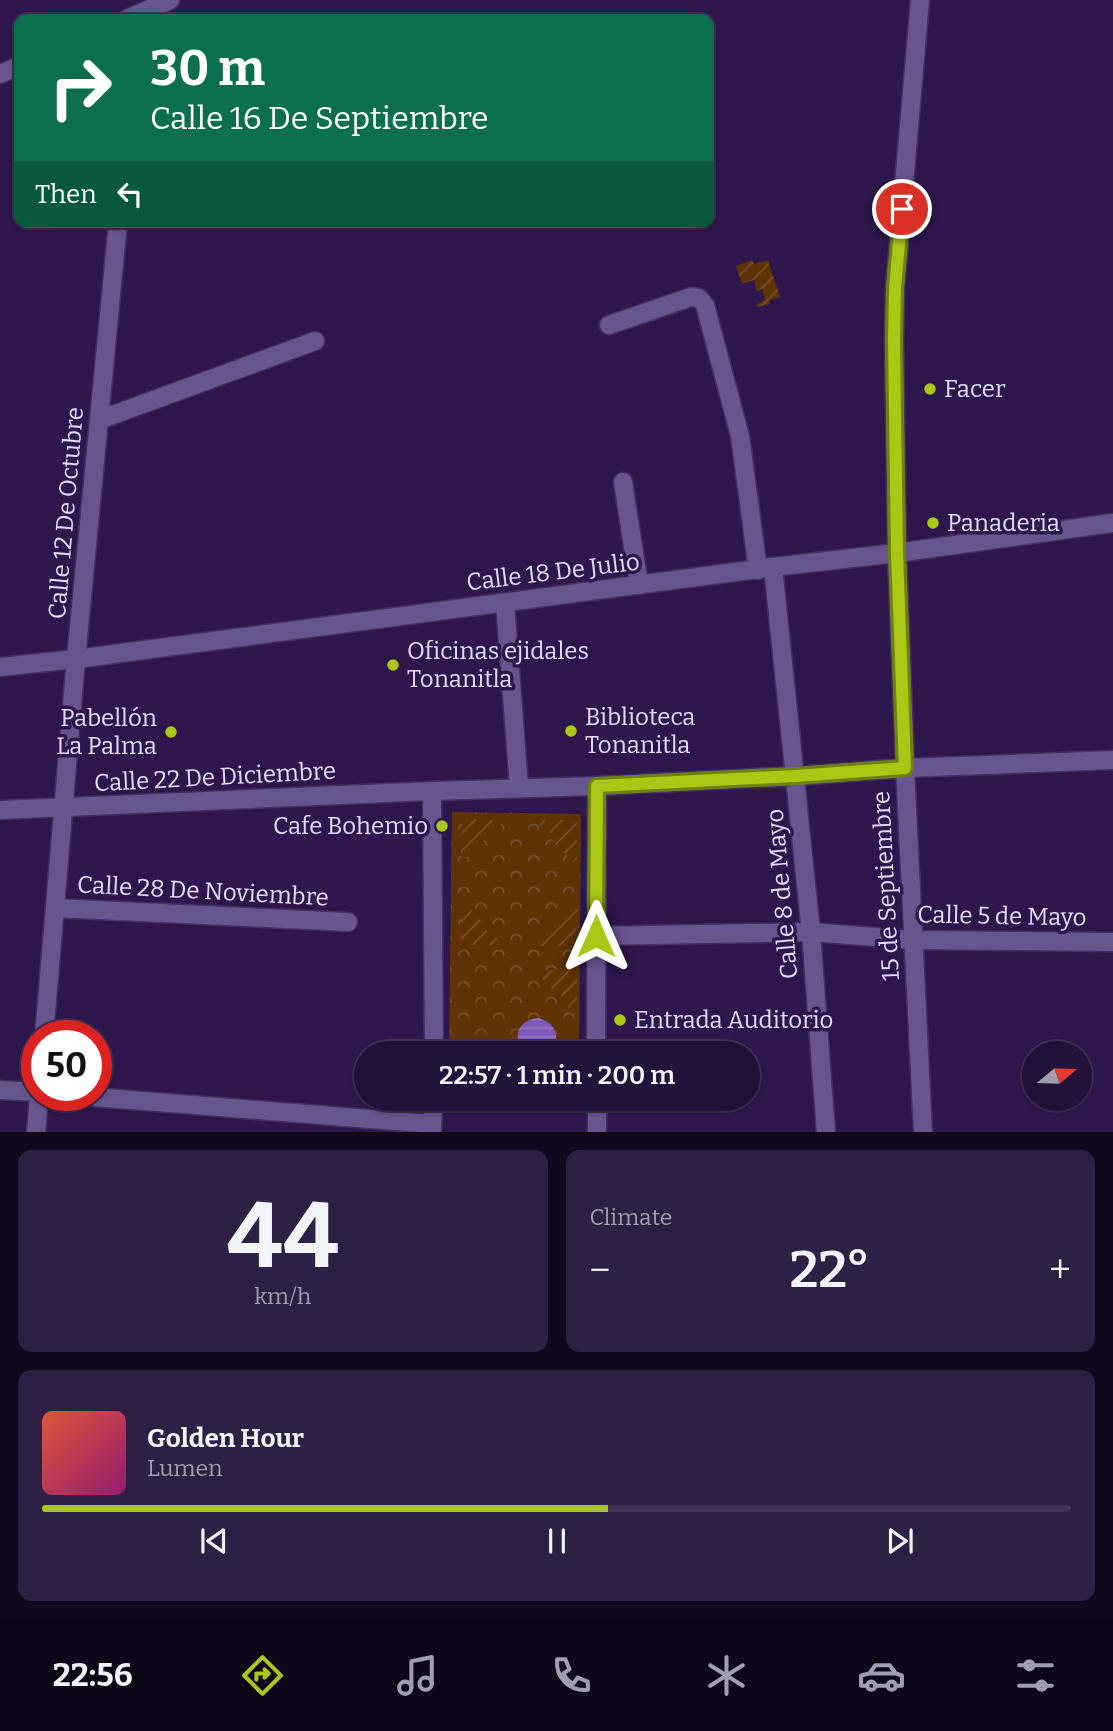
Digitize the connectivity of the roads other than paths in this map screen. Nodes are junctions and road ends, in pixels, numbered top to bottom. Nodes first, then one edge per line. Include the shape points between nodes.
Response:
1 (170, 0) edge
2 (920, 0) edge
3 (136, 13) edge
4 (117, 228) edge
5 (610, 326) dead end
6 (315, 341) dead end
7 (99, 420) junction
8 (623, 482) dead end
9 (1113, 523) edge
10 (897, 553) junction
11 (766, 569) junction
12 (639, 585) junction
13 (505, 603) junction
14 (76, 659) junction
15 (0, 667) edge
16 (1113, 760) edge
17 (905, 768) junction
18 (796, 776) junction
19 (597, 786) junction
20 (519, 787) junction
21 (432, 791) junction
22 (64, 808) junction
23 (0, 810) edge
24 (55, 908) junction
25 (348, 922) dead end
26 (811, 932) junction
27 (596, 936) junction
28 (913, 940) junction
29 (1113, 942) edge
30 (45, 1020) edge
31 (433, 1041) edge
32 (596, 1041) edge
33 (0, 1090) edge
34 (21, 1092) edge
35 (112, 1099) edge
36 (37, 1111) edge
37 (597, 1111) edge
38 (432, 1128) edge
39 (36, 1132) edge
40 (597, 1132) edge
41 (826, 1132) edge
42 (923, 1132) edge

1 - 3 street
2 - 10 street, 15 de Septiembre via 895,288
4 - 7 street, Calle 12 De Octubre
5 - 11 street, Calle 8 de Mayo via 691,297 705,305 740,436
6 - 7 street
7 - 14 street, Calle 12 De Octubre
8 - 12 street
9 - 10 street, Calle 18 De Julio
10 - 11 street, Calle 18 De Julio
10 - 17 street, 15 de Septiembre
11 - 12 street, Calle 18 De Julio
11 - 18 street, Calle 8 de Mayo
12 - 13 street, Calle 18 De Julio
13 - 14 street, Calle 18 De Julio
13 - 20 street
14 - 15 street, Calle 18 De Julio
14 - 22 street, Calle 12 De Octubre
16 - 17 street
17 - 18 street
17 - 28 street, 15 de Septiembre
18 - 19 street
18 - 26 street, Calle 8 de Mayo
19 - 20 street
19 - 27 street
20 - 21 street
21 - 22 street, Calle 22 De Diciembre
21 - 31 street
22 - 23 street, Calle 22 De Diciembre
22 - 24 street, Calle 12 De Octubre
24 - 25 street, Calle 28 De Noviembre
24 - 30 street, Calle 12 De Octubre
26 - 27 street, Calle 5 de Mayo
26 - 28 street, Calle 5 de Mayo
26 - 41 street, Calle 8 de Mayo
27 - 32 street
28 - 29 street, Calle 5 de Mayo
28 - 42 street, 15 de Septiembre
33 - 34 street
35 - 38 street
36 - 39 street
37 - 40 street

